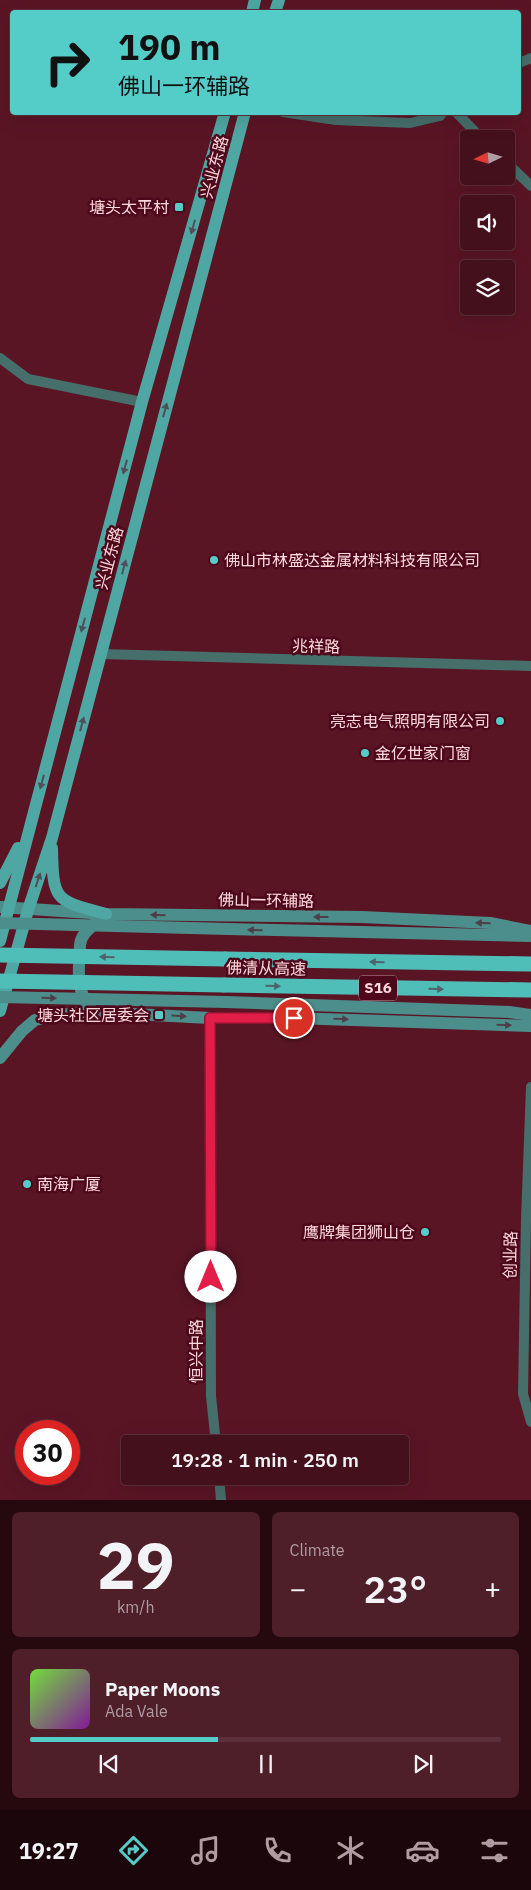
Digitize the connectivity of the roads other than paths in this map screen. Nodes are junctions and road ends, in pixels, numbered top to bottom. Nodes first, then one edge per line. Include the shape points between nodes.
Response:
1 (224, 115) edge
2 (244, 115) edge
3 (303, 115) edge
4 (441, 115) edge
5 (459, 115) edge
6 (473, 130) edge
7 (515, 171) edge
8 (531, 186) edge
9 (0, 358) edge
10 (142, 402) junction
11 (101, 654) junction
12 (531, 666) edge
13 (32, 821) junction
14 (52, 838) junction
15 (0, 883) edge
16 (5, 907) edge
17 (28, 910) junction
18 (106, 914) junction
19 (0, 923) edge
20 (531, 931) edge
21 (531, 936) edge
22 (0, 941) edge
23 (0, 955) edge
24 (531, 964) edge
25 (0, 981) edge
26 (528, 991) edge
27 (0, 996) edge
28 (0, 1011) edge
29 (95, 1012) junction
30 (531, 1015) edge
31 (210, 1018) junction
32 (531, 1026) edge
33 (0, 1058) edge
34 (531, 1087) edge
35 (528, 1219) edge
36 (527, 1394) edge
37 (531, 1422) edge
38 (215, 1435) edge
39 (220, 1485) edge
40 (221, 1500) edge

1 -> 10 main road, 兴业东路
11 -> 2 main road, 兴业东路
3 - 4 street via 336,120 410,122
5 - 6 street
7 - 8 street
9 - 10 street via 28,379
10 -> 13 main road, 兴业东路
11 - 12 street, 兆祥路
14 -> 11 main road, 兴业东路
13 - 15 main road
13 - 16 main road, 兴业东路
17 -> 14 main road, 兴业东路
14 - 18 main road via 52,874 60,898 72,905
16 - 17 main road, 佛山一环辅路
16 - 22 main road, 兴业东路
17 - 18 main road, 佛山一环辅路
17 - 28 main road, 兴业东路
20 -> 18 main road, 佛山一环辅路 via 490,923 362,917
18 - 29 main road via 84,933 80,945 79,987
21 -> 19 main road, 佛山一环辅路, bridge
24 -> 23 highway, 佛清从高速 / S16, bridge
25 -> 26 highway, 佛清从高速 / S16, bridge
27 -> 30 main road, bridge
29 -> 31 main road
29 - 33 main road via 36,1020 22,1031
31 -> 32 main road
31 - 38 street, 恒兴中路 via 211,1396
34 - 35 street, 创业路
35 - 36 street, 创业路
36 - 37 street, 创业路
39 - 40 street

